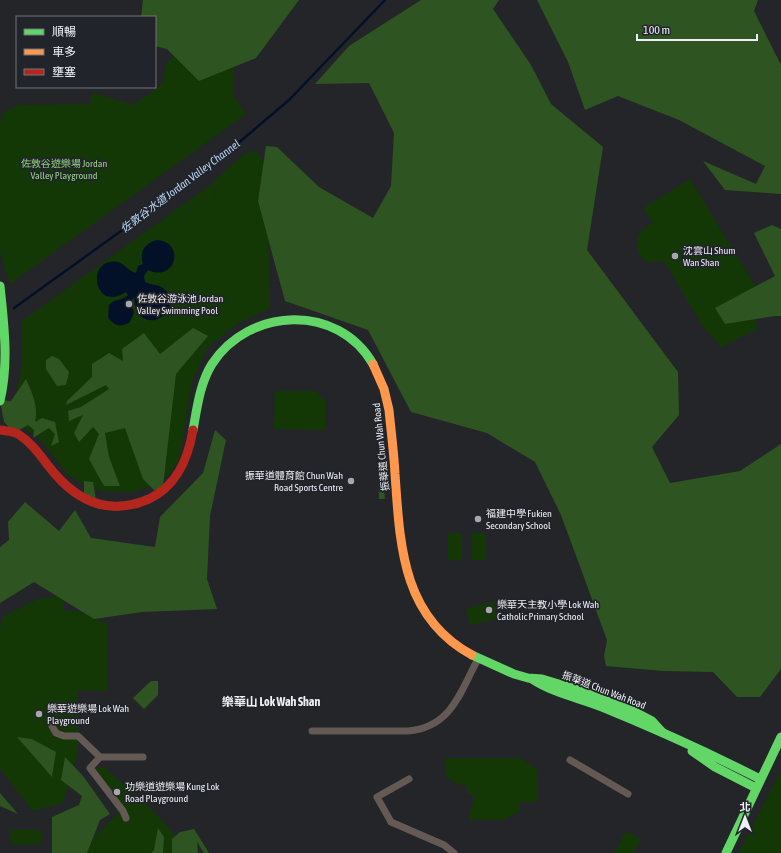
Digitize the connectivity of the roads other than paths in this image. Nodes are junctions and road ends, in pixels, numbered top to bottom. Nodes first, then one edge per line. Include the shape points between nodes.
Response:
1 (0, 286) edge
2 (0, 296) edge
3 (1, 307) edge
4 (0, 401) edge
5 (0, 430) edge
6 (478, 659) junction
7 (52, 726) dead end
8 (312, 730) dead end
9 (781, 737) edge
10 (675, 739) junction
11 (100, 757) junction
12 (143, 757) dead end
13 (570, 760) dead end
14 (409, 779) dead end
15 (760, 779) junction
16 (756, 788) junction
17 (628, 794) dead end
18 (126, 818) dead end
19 (454, 853) edge
20 (726, 853) edge

1 - 2 main road
2 - 3 main road
3 - 4 main road via 5,359
5 - 6 main road, 振華道 Chun Wah Road via 12,432 30,442 62,483 83,498 110,506 142,502 165,489 179,474 191,446 204,380 215,360 231,342 258,326 285,319 318,322 340,331 368,356 384,387 390,417 402,552 411,588 422,610 437,629 460,649
6 - 8 street via 449,712 432,725 408,731
6 - 10 main road, 振華道 Chun Wah Road via 532,679 542,679 604,699 652,722 663,733
7 - 11 street via 56,734 78,736
9 - 15 main road
10 - 15 main road, 振華道 Chun Wah Road via 722,758
10 - 16 main road, 振華道 Chun Wah Road via 715,767
11 - 12 street
11 - 18 street via 90,768
13 - 17 street
14 - 19 street via 377,797 391,822 444,845
15 - 16 main road
16 - 20 main road

